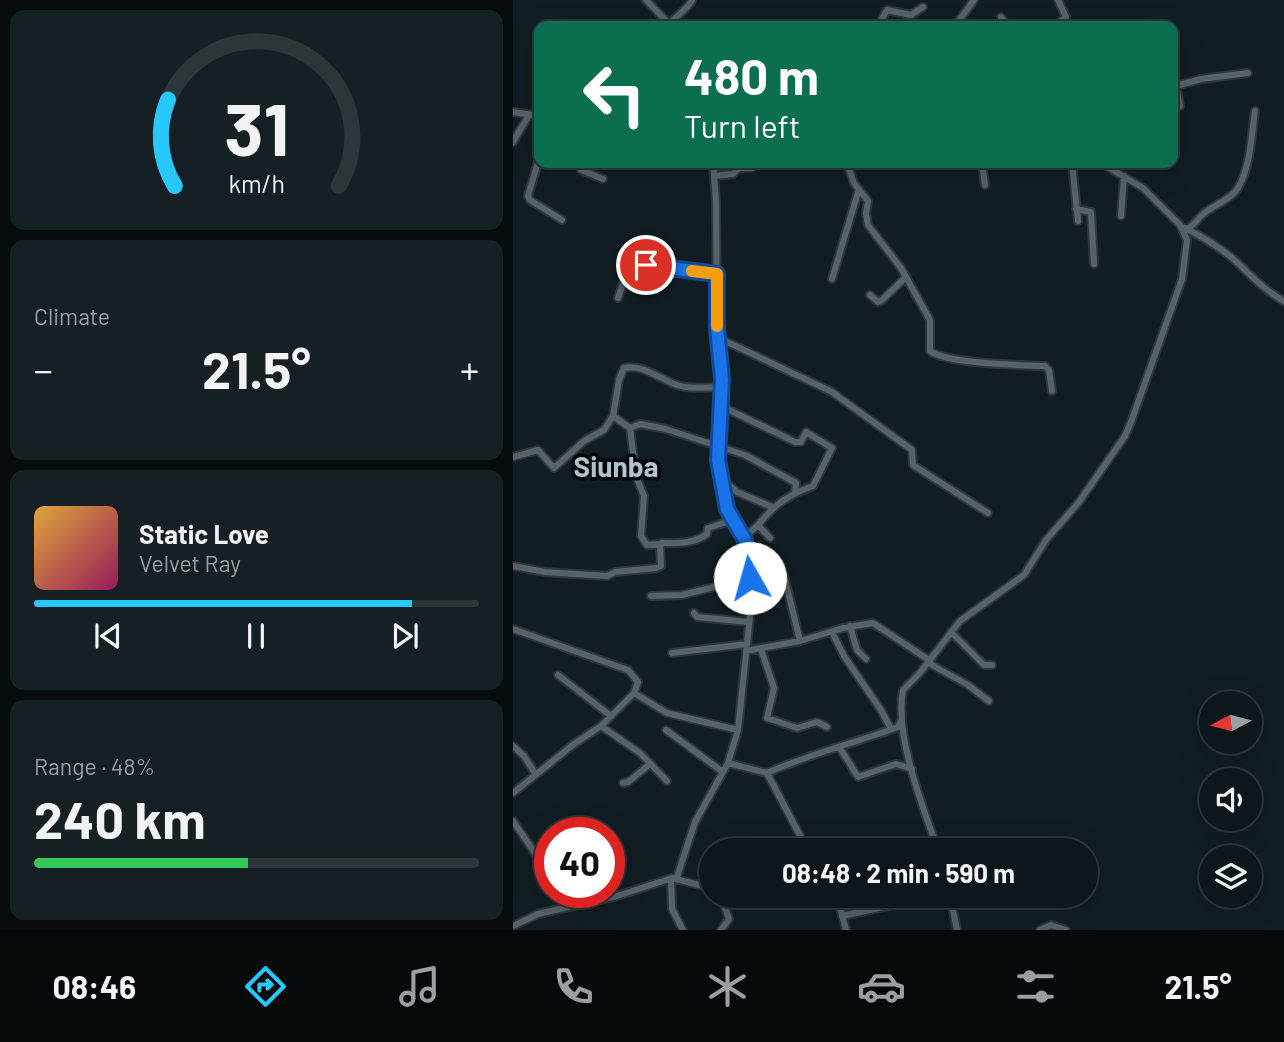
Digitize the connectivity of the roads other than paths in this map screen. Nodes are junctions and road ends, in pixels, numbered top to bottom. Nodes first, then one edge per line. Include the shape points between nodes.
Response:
1 (646, 0) edge
2 (693, 0) edge
3 (974, 0) edge
4 (1058, 0) edge
5 (923, 7) dead end
6 (1001, 17) dead end
7 (665, 21) edge
8 (673, 21) edge
9 (881, 21) edge
10 (959, 21) edge
11 (1004, 21) edge
12 (1061, 21) edge
13 (1247, 73) dead end
14 (1178, 85) edge
15 (1255, 111) dead end
16 (513, 113) edge
17 (529, 115) junction
18 (534, 116) edge
19 (513, 142) edge
20 (536, 168) edge
21 (582, 168) edge
22 (713, 168) edge
23 (739, 168) edge
24 (848, 168) edge
25 (983, 168) edge
26 (1072, 168) edge
27 (1110, 168) edge
28 (714, 176) junction
29 (1124, 176) junction
30 (603, 179) dead end
31 (985, 185) dead end
32 (859, 189) junction
33 (1076, 209) junction
34 (1121, 216) dead end
35 (561, 220) dead end
36 (1078, 221) dead end
37 (1183, 227) junction
38 (1094, 264) dead end
39 (717, 274) junction
40 (906, 277) junction
41 (832, 279) dead end
42 (870, 295) dead end
43 (618, 298) dead end
44 (1284, 302) edge
45 (719, 338) junction
46 (722, 387) junction
47 (1053, 391) dead end
48 (721, 406) junction
49 (613, 416) junction
50 (630, 428) junction
51 (719, 447) junction
52 (513, 457) edge
53 (721, 478) junction
54 (795, 492) junction
55 (772, 507) junction
56 (988, 513) dead end
57 (733, 520) junction
58 (759, 525) junction
59 (770, 538) dead end
60 (745, 540) junction
61 (662, 544) junction
62 (513, 566) edge
63 (750, 576) junction
64 (651, 596) dead end
65 (694, 613) dead end
66 (749, 622) junction
67 (850, 626) junction
68 (513, 629) edge
69 (832, 632) junction
70 (951, 632) junction
71 (800, 641) junction
72 (747, 648) junction
73 (761, 649) junction
74 (672, 653) dead end
75 (866, 659) dead end
76 (929, 660) junction
77 (992, 665) dead end
78 (557, 675) dead end
79 (634, 693) junction
80 (989, 701) dead end
81 (611, 716) junction
82 (901, 721) junction
83 (601, 726) junction
84 (827, 727) dead end
85 (891, 729) junction
86 (666, 730) dead end
87 (738, 730) junction
88 (513, 746) edge
89 (840, 748) junction
90 (728, 763) junction
91 (650, 764) junction
92 (912, 769) junction
93 (723, 772) junction
94 (767, 773) junction
95 (536, 775) junction
96 (666, 781) dead end
97 (623, 783) dead end
98 (513, 793) edge
99 (513, 821) edge
100 (801, 838) edge
101 (934, 838) edge
102 (534, 852) edge
103 (674, 878) junction
104 (699, 885) edge
105 (625, 893) edge
106 (559, 908) edge
107 (725, 908) edge
108 (840, 908) edge
109 (879, 908) edge
110 (953, 908) edge
111 (842, 916) junction
112 (514, 924) edge
113 (683, 930) edge
114 (721, 930) edge
115 (846, 930) edge
116 (957, 930) edge
117 (1040, 930) edge
118 (1066, 930) edge

1 - 7 street
2 - 8 street
3 - 10 street
4 - 12 street via 1066,17
5 - 9 street via 911,15 887,10
6 - 11 street
13 - 14 street
15 - 37 street via 1248,163 1238,190 1195,224
16 - 17 street
17 - 18 street
17 - 19 street
20 - 35 street via 528,196
21 - 30 street
22 - 28 street
23 - 28 street via 733,174
24 - 32 street
25 - 31 street
26 - 33 street
27 - 29 street
28 - 39 street
29 - 34 street
29 - 37 street
32 - 40 street via 868,201 868,225
32 - 41 street
33 - 36 street
33 - 38 street via 1091,212
37 - 44 street via 1207,239
37 - 70 street via 1187,240 1182,279 1125,436 1024,575
39 - 43 street via 629,267
39 - 45 street
40 - 42 street via 881,302
40 - 47 street via 930,320 931,351 937,356 1048,366
45 - 46 street
45 - 56 street via 832,392 912,450 913,465
46 - 48 street
46 - 49 street via 686,387 639,367 624,368
48 - 51 street
48 - 54 street via 795,442 801,442 806,432 832,448 813,486
49 - 50 street
49 - 52 street via 604,430 554,468 538,450
50 - 51 street via 640,424 666,429
50 - 61 street via 636,476 644,496 641,536 647,545
51 - 53 street
51 - 54 street via 784,475 796,483
53 - 55 street via 737,492
53 - 57 street
54 - 55 street
55 - 58 street
57 - 60 street
57 - 61 street via 708,528 701,538
58 - 59 street
58 - 60 street
60 - 63 street
61 - 62 street via 661,566 607,576
63 - 64 street via 682,595
63 - 66 street
63 - 71 street via 784,575
65 - 66 street
66 - 72 street
67 - 69 street
67 - 75 street via 857,650
67 - 76 street via 873,623
68 - 79 street via 628,670 638,682
69 - 71 street
69 - 85 street
70 - 76 street
70 - 77 street via 984,665
71 - 73 street
72 - 73 street
72 - 74 street
72 - 87 street
73 - 84 street via 774,688 767,718 797,728 817,722
76 - 80 street
76 - 82 street via 903,690
78 - 81 street
79 - 81 street
79 - 87 street via 667,713
81 - 83 street
82 - 85 street
82 - 92 street
83 - 91 street
83 - 95 street
85 - 89 street
86 - 93 street
87 - 90 street
88 - 95 street
89 - 92 street via 858,776 896,764
89 - 94 street
90 - 93 street
90 - 94 street
91 - 96 street
91 - 97 street
92 - 101 street
93 - 103 street via 696,822
94 - 100 street
95 - 98 street
99 - 102 street
103 - 104 street
103 - 105 street
103 - 113 street via 672,909
106 - 112 street
107 - 114 street via 729,919
108 - 111 street
109 - 111 street
110 - 116 street
111 - 115 street
117 - 118 street via 1051,925

